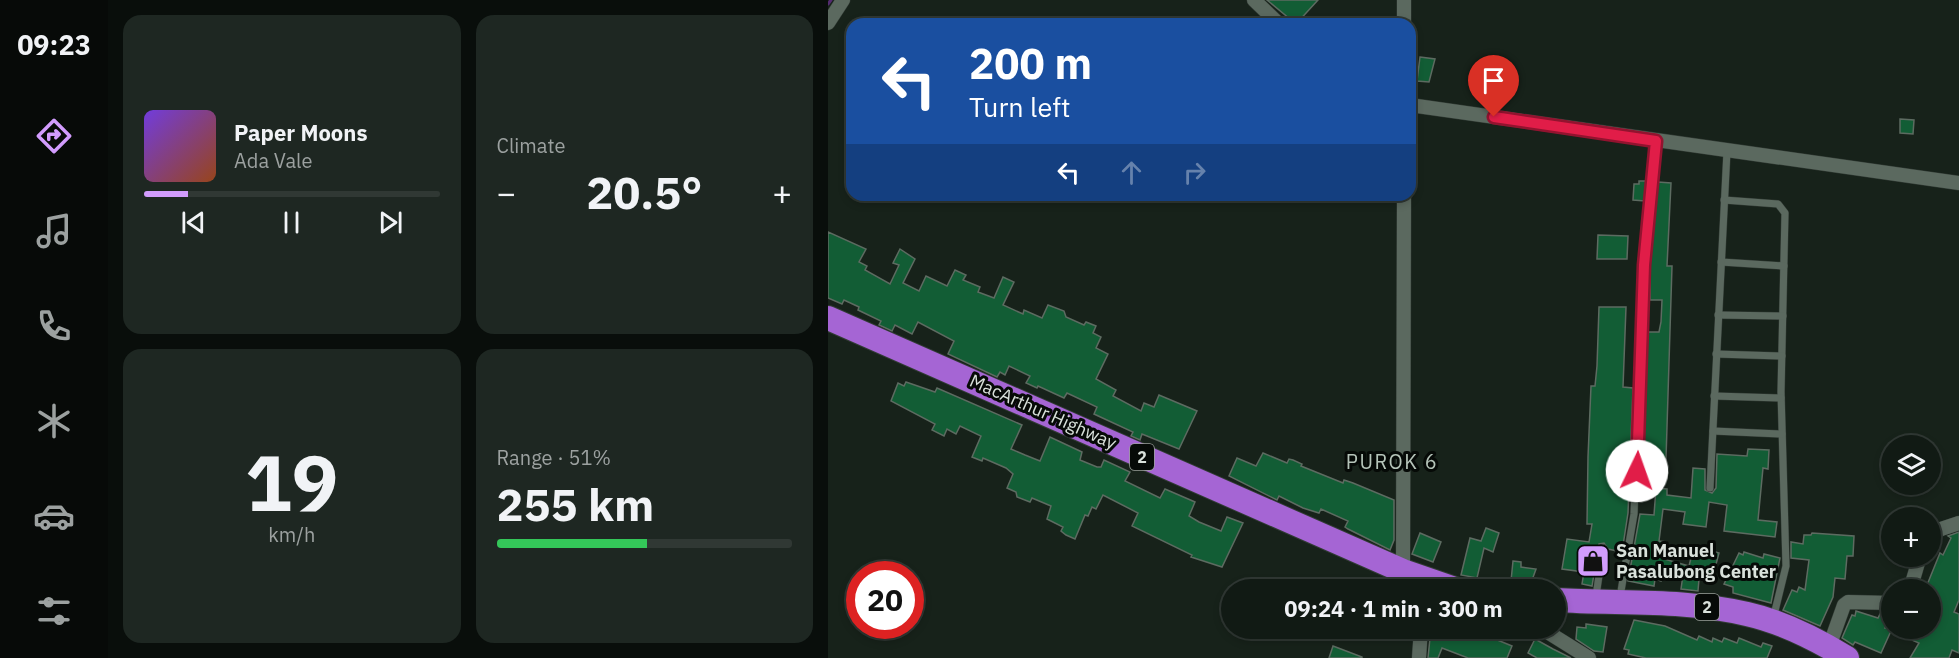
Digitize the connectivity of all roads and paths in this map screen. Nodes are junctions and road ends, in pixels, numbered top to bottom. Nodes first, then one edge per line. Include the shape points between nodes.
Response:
1 (843, 0) edge
2 (1254, 0) edge
3 (1404, 0) edge
4 (1273, 18) edge
5 (1404, 18) edge
6 (828, 23) edge
7 (1416, 106) edge
8 (1656, 141) junction
9 (1727, 151) junction
10 (1959, 183) edge
11 (1724, 200) junction
12 (1404, 201) edge
13 (1721, 262) junction
14 (1784, 266) junction
15 (1718, 315) junction
16 (1783, 316) junction
17 (828, 318) edge
18 (1716, 354) junction
19 (1782, 356) junction
20 (1714, 396) junction
21 (1781, 398) junction
22 (1713, 431) junction
23 (1782, 434) junction
24 (1710, 488) dead end
25 (1959, 523) edge
26 (1941, 529) edge
27 (1603, 548) dead end
28 (1415, 579) edge
29 (1417, 579) edge
30 (1566, 600) edge
31 (1607, 602) junction
32 (1881, 603) edge
33 (1772, 621) junction
34 (1420, 639) edge
35 (1553, 639) edge
36 (1838, 652) edge
37 (1568, 653) edge
38 (1419, 658) edge
39 (1589, 658) edge

1 - 6 street
2 - 4 street
3 - 5 street
7 - 8 street
8 - 9 street
8 - 31 lane via 1644,265 1634,514
9 - 10 street
9 - 11 lane
11 - 13 lane
11 - 14 lane via 1778,204 1785,213
12 - 29 street
13 - 14 lane
13 - 15 lane
14 - 16 lane
15 - 16 lane
15 - 18 lane
16 - 19 lane
17 - 28 highway, MacArthur Highway / 2
18 - 19 lane
18 - 20 lane
19 - 21 lane
20 - 21 lane
20 - 22 lane
21 - 23 lane
22 - 23 lane
22 - 24 lane
23 - 33 lane via 1786,566
25 - 26 street
27 - 31 lane
30 - 31 highway, 2
31 - 33 highway, 2 via 1713,607
32 - 36 street via 1844,605
33 - 36 highway, 2
34 - 38 street
35 - 37 street
37 - 39 street

